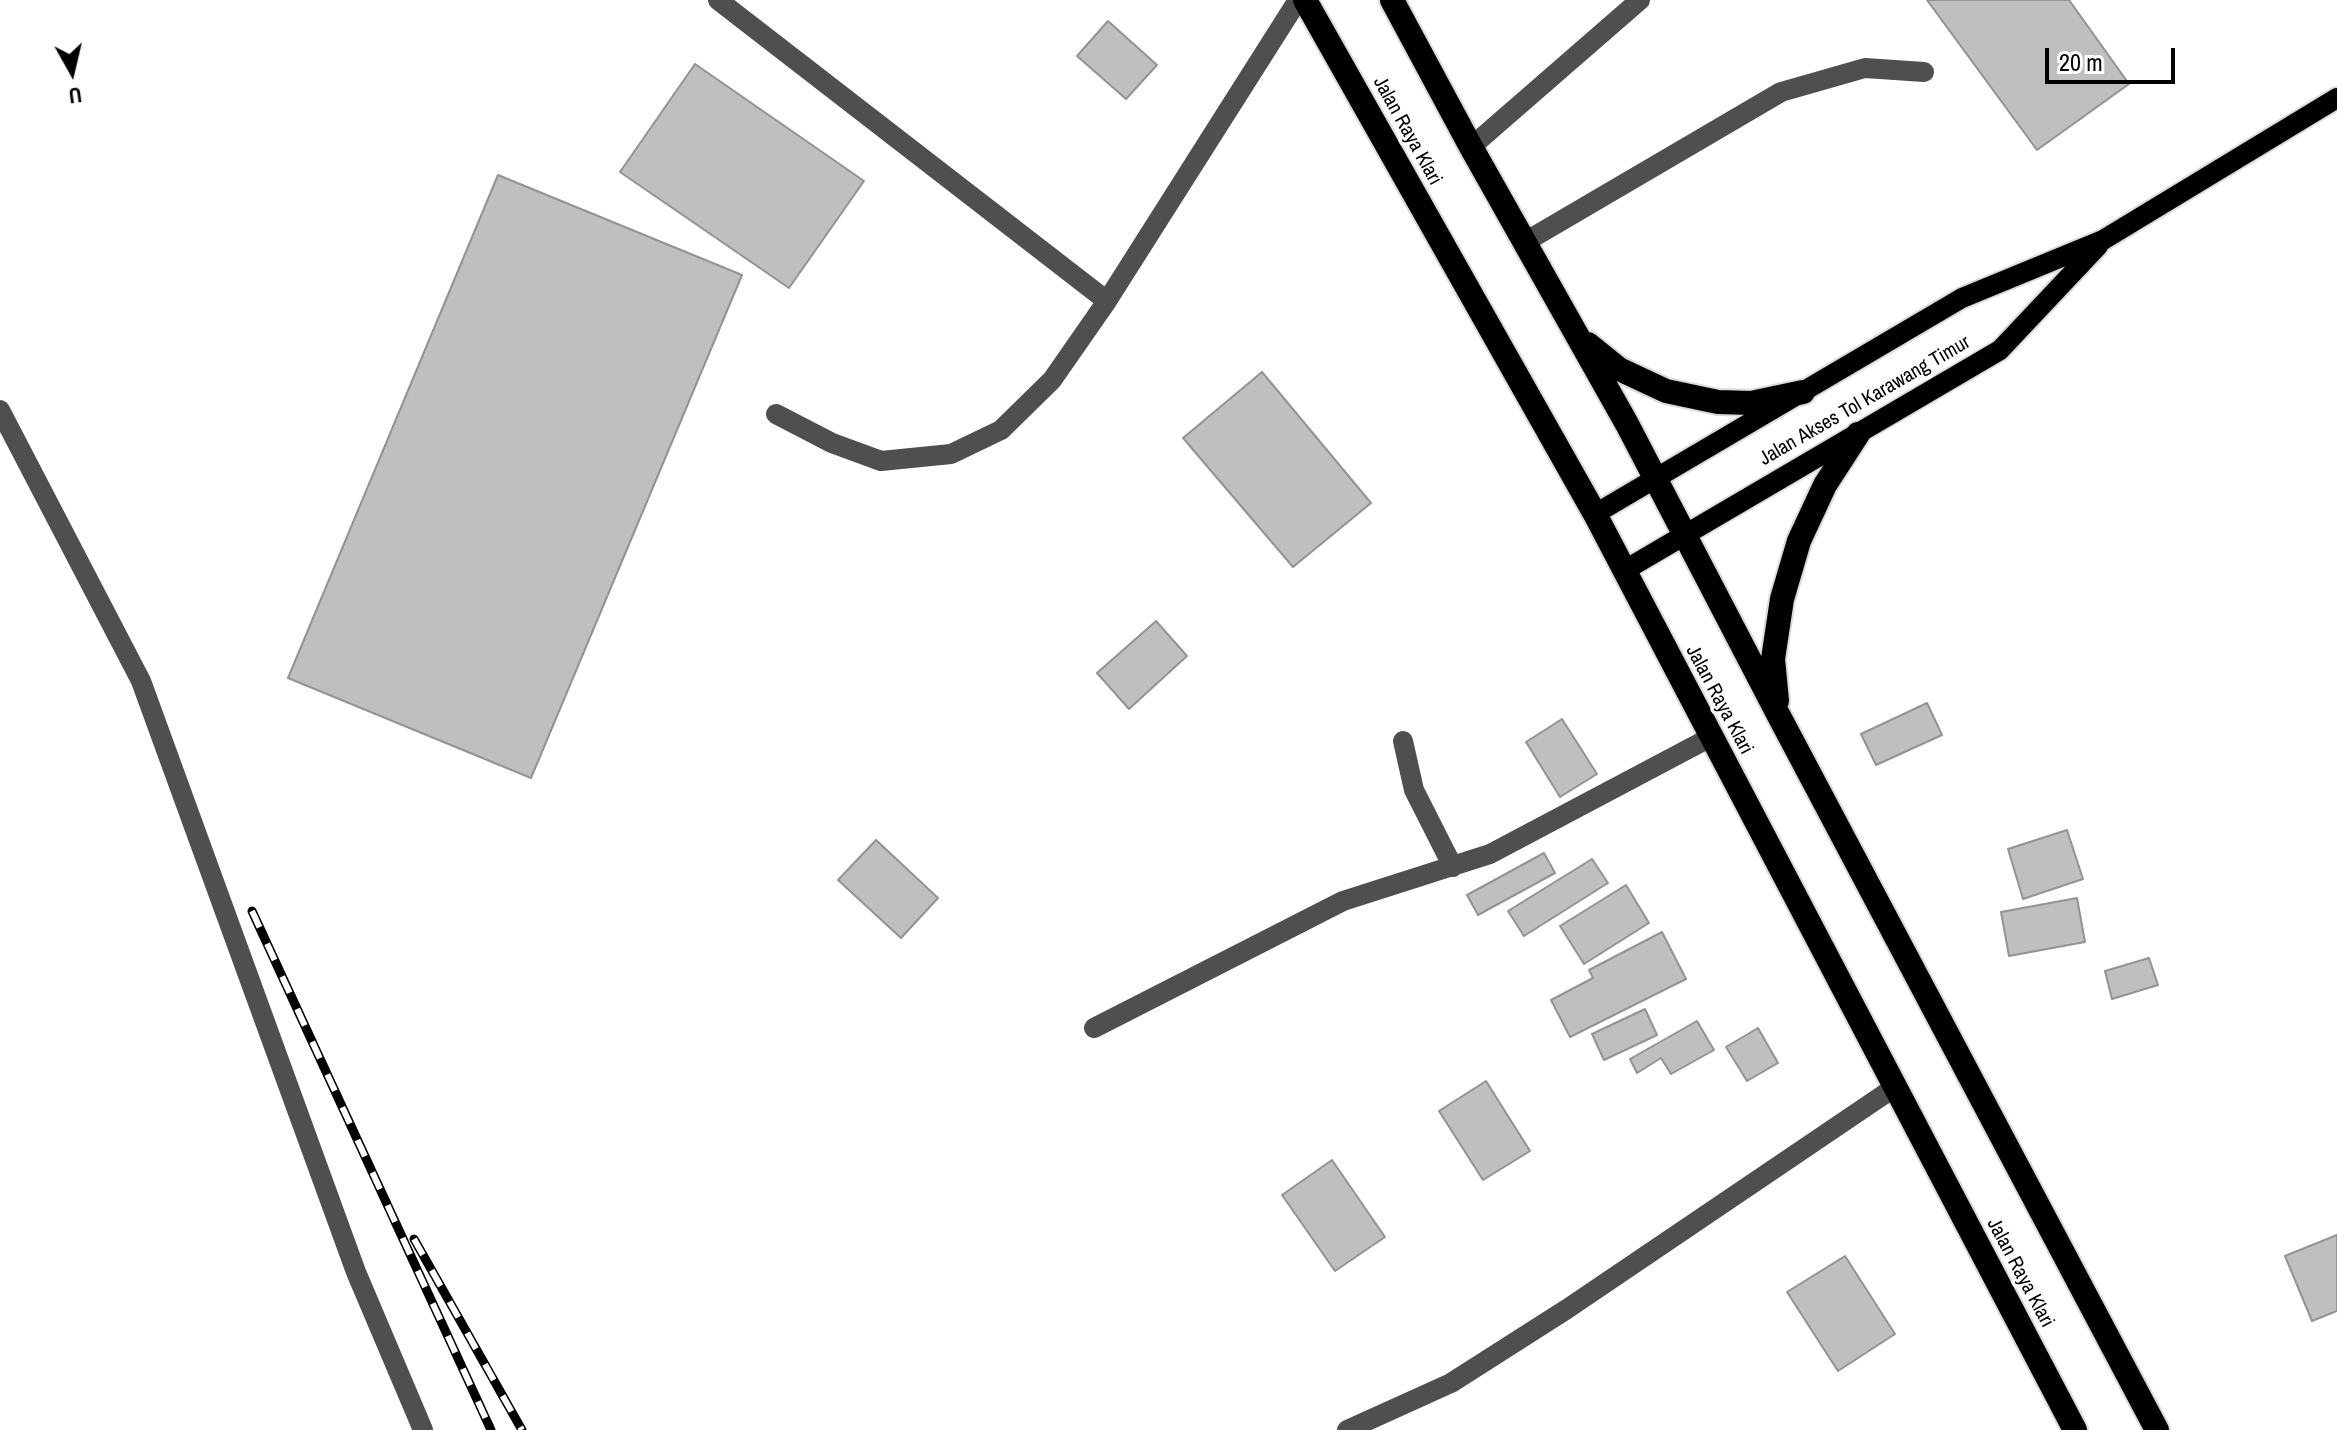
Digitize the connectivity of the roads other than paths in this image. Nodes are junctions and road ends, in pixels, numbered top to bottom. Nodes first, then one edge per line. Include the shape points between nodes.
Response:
1 (718, 0) edge
2 (1298, 0) edge
3 (1305, 0) edge
4 (1392, 0) edge
5 (1640, 0) edge
6 (1924, 72) dead end
7 (2337, 98) edge
8 (1471, 147) junction
9 (2103, 240) junction
10 (1525, 242) junction
11 (1107, 301) junction
12 (1577, 335) junction
13 (1803, 392) junction
14 (0, 410) edge
15 (776, 414) dead end
16 (1858, 434) junction
17 (1655, 479) junction
18 (1595, 514) junction
19 (1685, 535) junction
20 (1625, 570) junction
21 (1779, 716) junction
22 (1711, 737) junction
23 (1403, 741) dead end
24 (1453, 867) junction
25 (1094, 1028) dead end
26 (1895, 1087) junction
27 (423, 1430) edge
28 (1347, 1430) edge
29 (2075, 1430) edge
30 (2157, 1430) edge

1 - 11 street
2 - 11 street
3 - 18 highway, Jalan Raya Klari
4 - 8 highway
5 - 8 street
6 - 10 street via 1865,68 1781,92
7 - 9 main road, Jalan Akses Tol Karawang Timur
8 - 10 highway
9 - 13 main road, Jalan Akses Tol Karawang Timur via 1962,298
9 - 16 main road, Jalan Akses Tol Karawang Timur via 2000,350
10 - 12 highway
11 - 15 street via 1052,380 1001,430 951,454 881,461
12 - 13 highway via 1619,369 1666,391 1751,403
12 - 17 highway
13 - 17 main road, Jalan Akses Tol Karawang Timur
14 - 27 street via 141,681 356,1272
16 - 19 main road, Jalan Akses Tol Karawang Timur
16 - 21 highway via 1805,527 1782,599 1773,659
17 - 18 main road, Jalan Akses Tol Karawang Timur
17 - 19 highway
18 - 20 highway, Jalan Raya Klari
19 - 20 main road, Jalan Akses Tol Karawang Timur
19 - 21 highway
20 - 22 highway, Jalan Raya Klari
21 - 30 highway
22 - 24 street via 1490,854
22 - 26 highway, Jalan Raya Klari
23 - 24 street via 1414,790
24 - 25 street via 1343,901
26 - 28 street via 1451,1383
26 - 29 highway, Jalan Raya Klari

